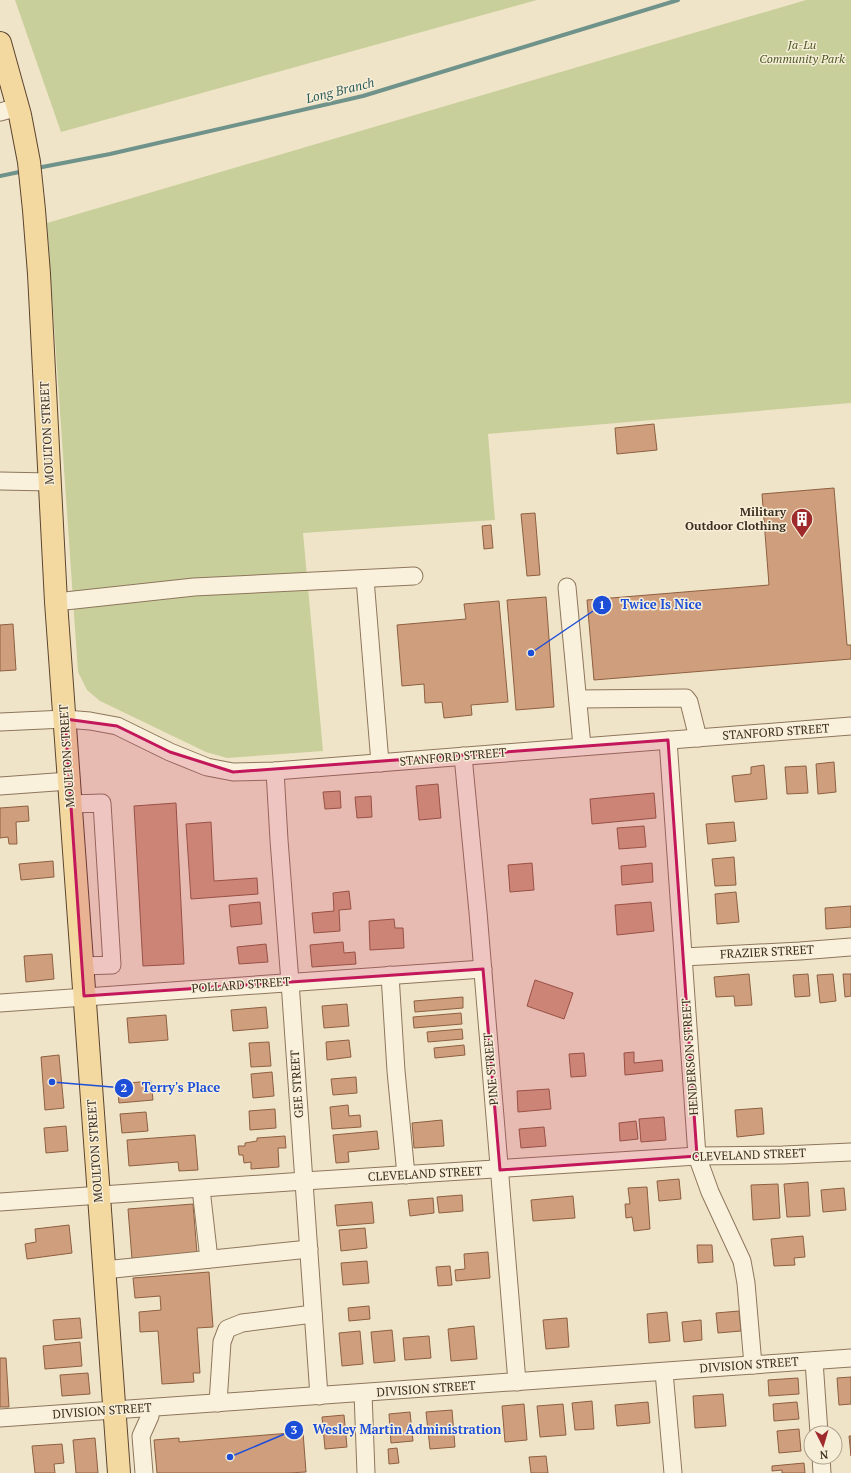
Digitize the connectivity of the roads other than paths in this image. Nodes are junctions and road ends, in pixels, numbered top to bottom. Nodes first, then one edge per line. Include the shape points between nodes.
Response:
1 (0, 43) edge
2 (13, 112) edge
3 (0, 482) edge
4 (50, 482) junction
5 (414, 576) dead end
6 (365, 579) junction
7 (567, 587) dead end
8 (56, 602) junction
9 (578, 699) junction
10 (65, 720) junction
11 (0, 722) edge
12 (851, 726) edge
13 (698, 738) junction
14 (668, 740) junction
15 (582, 746) junction
16 (463, 756) junction
17 (380, 763) junction
18 (275, 772) junction
19 (69, 781) junction
20 (0, 786) edge
21 (71, 804) junction
22 (851, 947) edge
23 (684, 957) junction
24 (82, 966) junction
25 (483, 968) junction
26 (390, 975) junction
27 (290, 982) junction
28 (84, 996) junction
29 (0, 1003) edge
30 (851, 1152) edge
31 (697, 1156) junction
32 (500, 1170) junction
33 (406, 1175) junction
34 (304, 1181) junction
35 (202, 1189) junction
36 (99, 1197) junction
37 (0, 1202) edge
38 (309, 1249) junction
39 (209, 1259) junction
40 (104, 1270) junction
41 (313, 1314) junction
42 (851, 1358) edge
43 (814, 1360) junction
44 (753, 1365) junction
45 (664, 1372) junction
46 (517, 1382) junction
47 (363, 1393) junction
48 (319, 1396) junction
49 (218, 1403) junction
50 (150, 1408) junction
51 (114, 1410) junction
52 (0, 1418) edge
53 (818, 1425) edge
54 (119, 1473) edge
55 (144, 1473) edge
56 (366, 1473) edge
57 (673, 1473) edge

1 - 2 main road, MOULTON STREET
2 - 4 main road, MOULTON STREET via 29,162 34,210
3 - 4 street
4 - 8 main road, MOULTON STREET
5 - 6 street
6 - 8 street via 194,587
6 - 17 street
7 - 9 street
8 - 10 main road, MOULTON STREET
9 - 13 street via 686,698 690,702
9 - 15 street
10 - 11 street, STANFORD STREET
10 - 18 street, STANFORD STREET via 116,726 170,752 207,766 233,772
10 - 19 main road, MOULTON STREET
12 - 13 street, STANFORD STREET
13 - 14 street, STANFORD STREET
14 - 15 street, STANFORD STREET
14 - 23 street, HENDERSON STREET
15 - 16 street, STANFORD STREET
16 - 17 street, STANFORD STREET
16 - 25 street, PINE STREET
17 - 18 street, STANFORD STREET
18 - 27 street, GEE STREET
19 - 20 street
19 - 21 main road, MOULTON STREET
21 - 24 main road, MOULTON STREET
21 - 24 street via 102,803 112,965
22 - 23 street, FRAZIER STREET
23 - 31 street, HENDERSON STREET
24 - 28 main road, MOULTON STREET
25 - 26 street, POLLARD STREET
25 - 32 street, PINE STREET
26 - 27 street, POLLARD STREET
26 - 33 street
27 - 28 street, POLLARD STREET
27 - 34 street, GEE STREET
28 - 29 street, POLLARD STREET
28 - 36 main road, MOULTON STREET
30 - 31 street, CLEVELAND STREET
31 - 32 street, CLEVELAND STREET
31 - 44 street, HENDERSON STREET via 710,1192 742,1261
32 - 33 street, CLEVELAND STREET
32 - 46 street, PINE STREET
33 - 34 street, CLEVELAND STREET
34 - 35 street, CLEVELAND STREET
34 - 38 street, GEE STREET
35 - 36 street, CLEVELAND STREET
35 - 39 street
36 - 37 street, CLEVELAND STREET
36 - 40 main road, MOULTON STREET
38 - 39 street
38 - 41 street, GEE STREET
39 - 40 street
40 - 51 main road, MOULTON STREET
41 - 48 street, GEE STREET
41 - 49 street via 242,1322 227,1329 222,1342
42 - 43 street, DIVISION STREET
43 - 44 street, DIVISION STREET
43 - 53 street
44 - 45 street, DIVISION STREET
45 - 46 street, DIVISION STREET
45 - 57 street
46 - 47 street, DIVISION STREET
47 - 48 street, DIVISION STREET
47 - 56 street
48 - 49 street, DIVISION STREET
49 - 50 street, DIVISION STREET
50 - 51 street, DIVISION STREET
50 - 55 street via 150,1416 141,1436
51 - 52 street, DIVISION STREET
51 - 54 main road, MOULTON STREET

